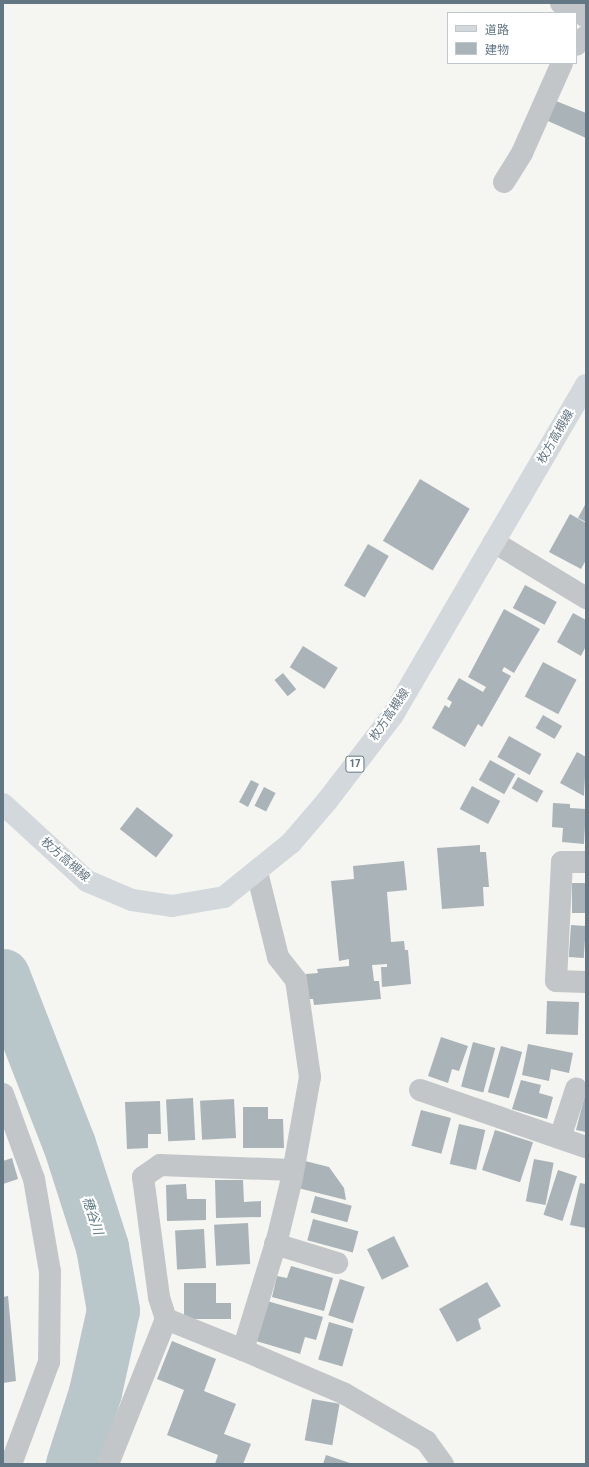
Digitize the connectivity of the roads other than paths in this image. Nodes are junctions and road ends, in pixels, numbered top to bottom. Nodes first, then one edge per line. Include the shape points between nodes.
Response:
1 (560, 3) edge
2 (586, 17) edge
3 (586, 36) edge
4 (577, 44) edge
5 (562, 64) edge
6 (504, 182) dead end
7 (586, 386) edge
8 (494, 542) junction
9 (586, 598) edge
10 (3, 804) edge
11 (586, 862) edge
12 (257, 872) junction
13 (586, 982) edge
14 (420, 1090) dead end
15 (576, 1090) dead end
16 (3, 1094) edge
17 (560, 1138) junction
18 (586, 1147) edge
19 (293, 1170) junction
20 (275, 1244) junction
21 (337, 1263) dead end
22 (166, 1319) junction
23 (243, 1350) junction
24 (11, 1464) edge
25 (108, 1464) edge
26 (443, 1464) edge

1 - 2 street via 571,6
3 - 4 street
5 - 6 street via 522,153
7 - 8 main road, 枚方高槻線 / 17
8 - 9 street
8 - 12 main road, 枚方高槻線 / 17 via 393,715 296,837
10 - 12 main road, 枚方高槻線 / 17 via 87,881 132,900 172,906 224,897
11 - 13 street via 562,862 556,981
12 - 19 street via 278,957 296,980 310,1077
14 - 17 street
15 - 17 street
16 - 24 street via 34,1179 50,1272 49,1362
17 - 18 street
19 - 20 street
19 - 22 street via 160,1165 144,1177 159,1297
20 - 21 street
20 - 23 street
22 - 23 street
22 - 25 street
23 - 26 street via 345,1394 426,1441

